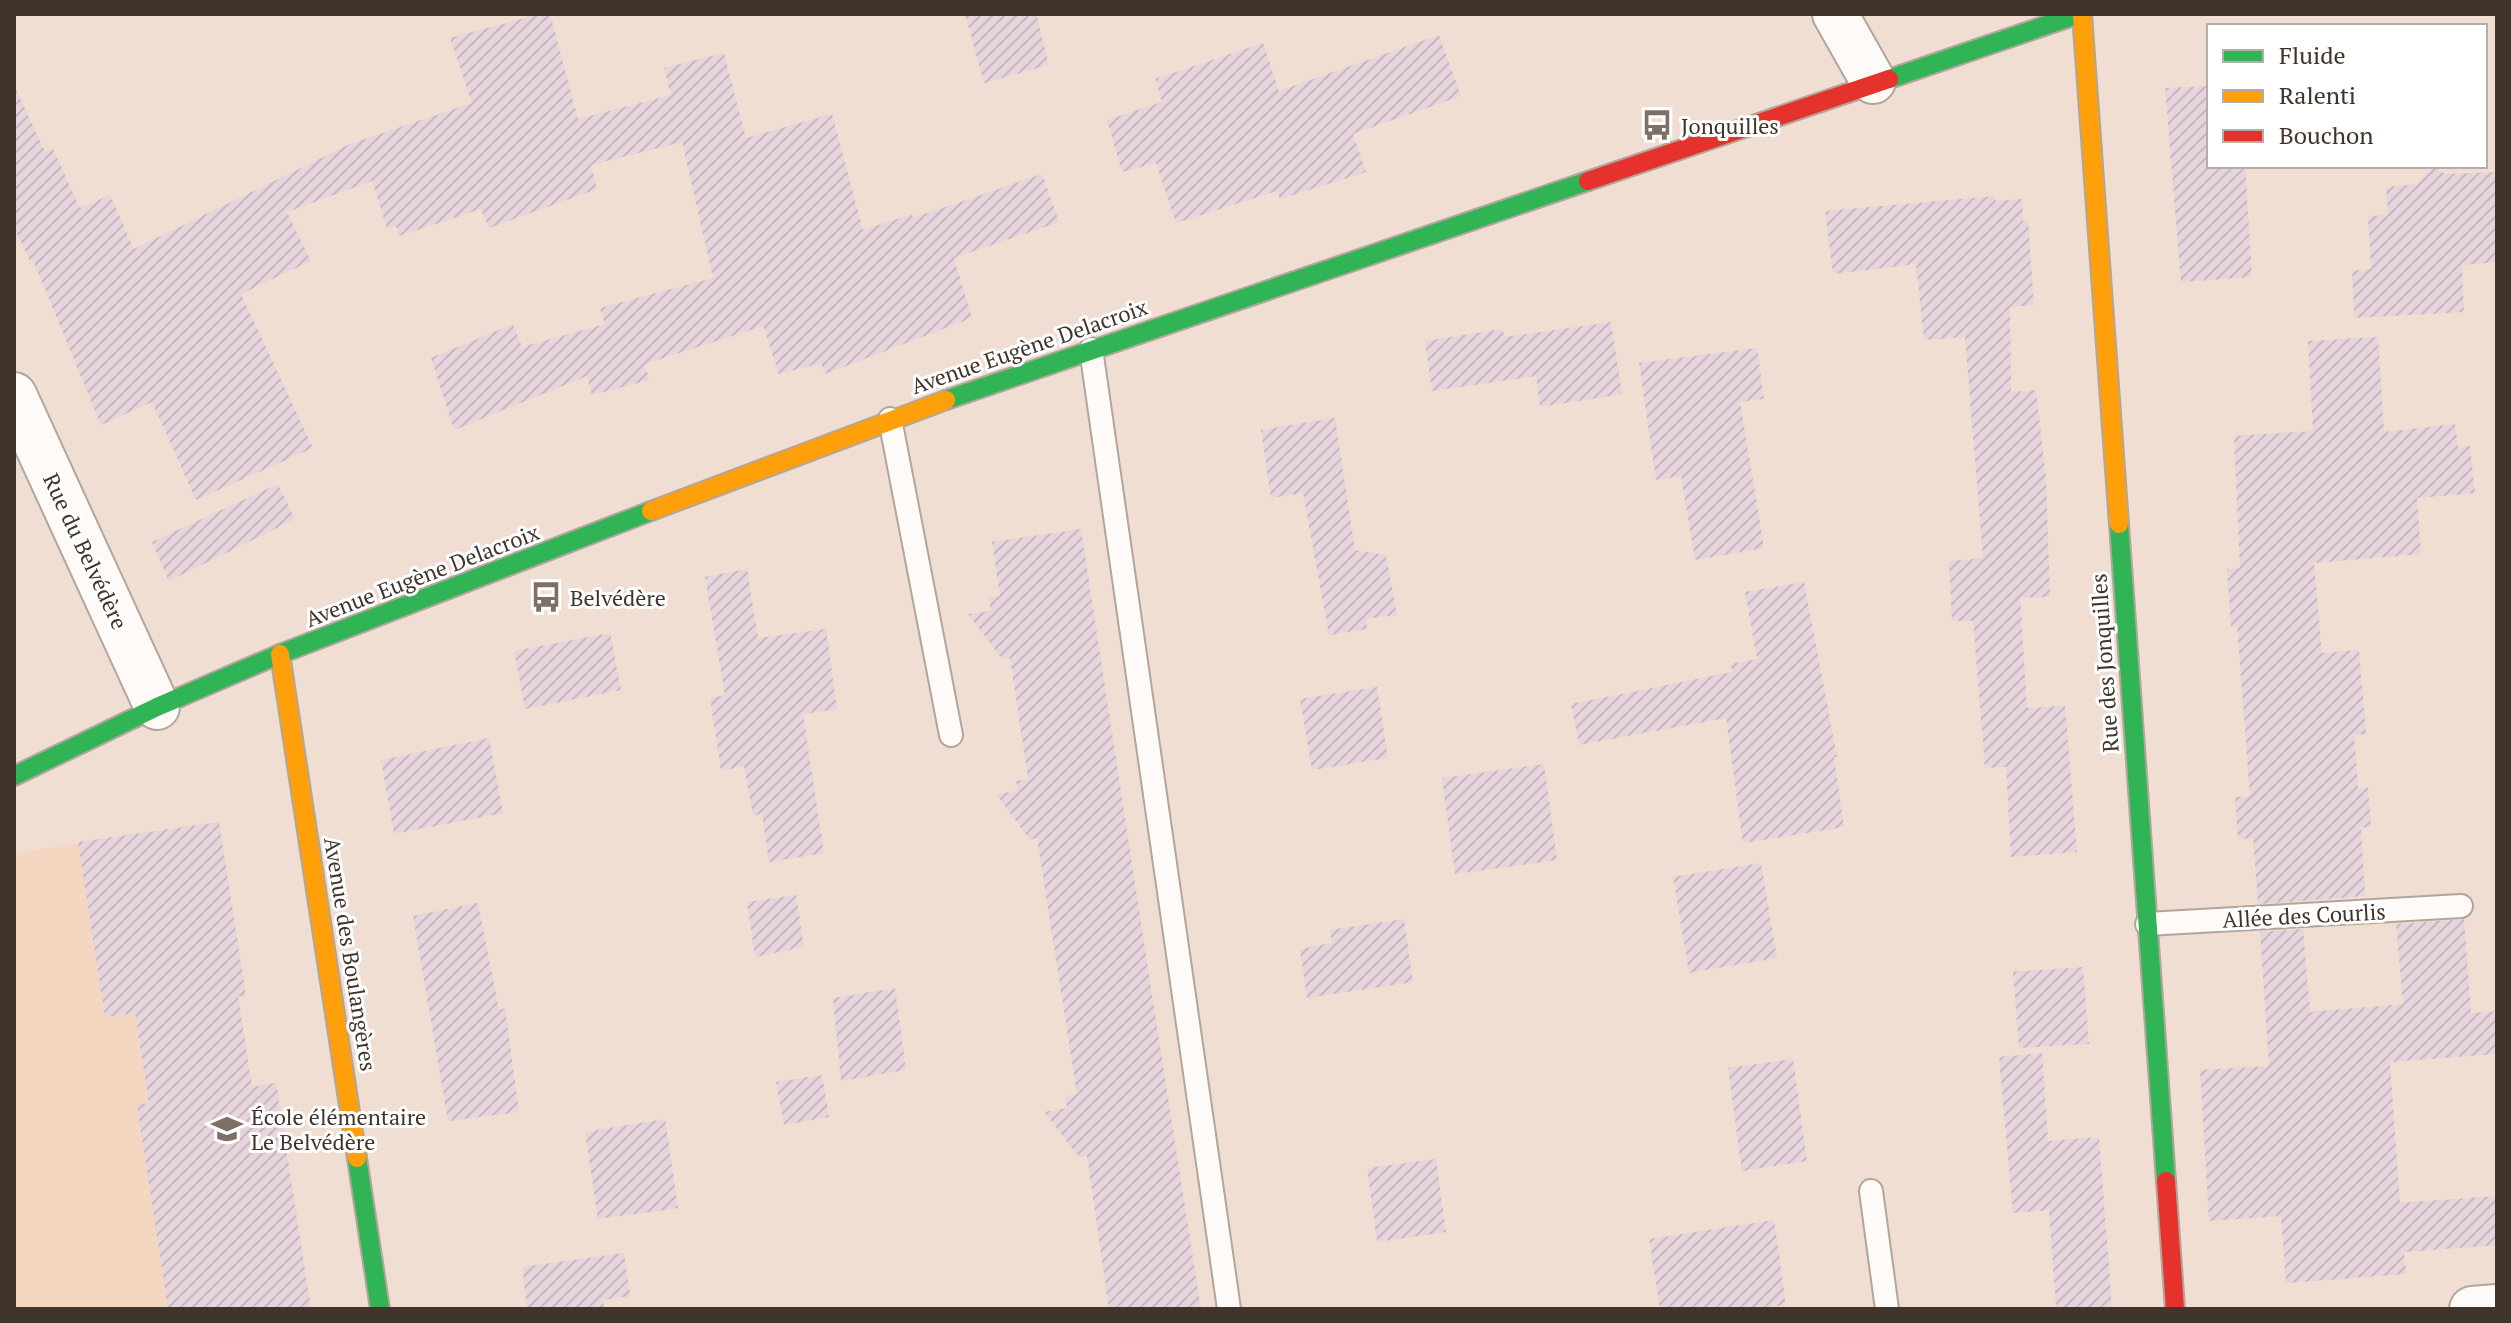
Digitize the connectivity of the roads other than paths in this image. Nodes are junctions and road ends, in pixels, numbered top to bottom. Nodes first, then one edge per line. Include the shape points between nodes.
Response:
1 (1835, 14) edge
2 (2080, 14) edge
3 (1873, 81) junction
4 (1091, 349) junction
5 (14, 395) edge
6 (890, 419) junction
7 (280, 654) junction
8 (157, 707) junction
9 (951, 735) dead end
10 (14, 776) edge
11 (2461, 906) dead end
12 (2147, 924) junction
13 (1871, 1191) dead end
14 (2497, 1307) edge
15 (380, 1309) edge
16 (1229, 1309) edge
17 (1887, 1309) edge
18 (2175, 1309) edge
19 (2472, 1309) edge

1 - 3 street
2 - 3 main road, Avenue Eugène Delacroix
2 - 12 main road, Rue des Jonquilles
3 - 4 main road, Avenue Eugène Delacroix
4 - 6 main road, Avenue Eugène Delacroix
4 - 16 lane
5 - 8 street, Rue du Belvédère
6 - 7 main road, Avenue Eugène Delacroix
6 - 9 lane
7 - 8 main road, Avenue Eugène Delacroix
7 - 15 main road, Avenue des Boulangères
8 - 10 main road, Avenue Eugène Delacroix
11 - 12 lane, Allée des Courlis
12 - 18 main road, Rue des Jonquilles
13 - 17 lane
14 - 19 street

